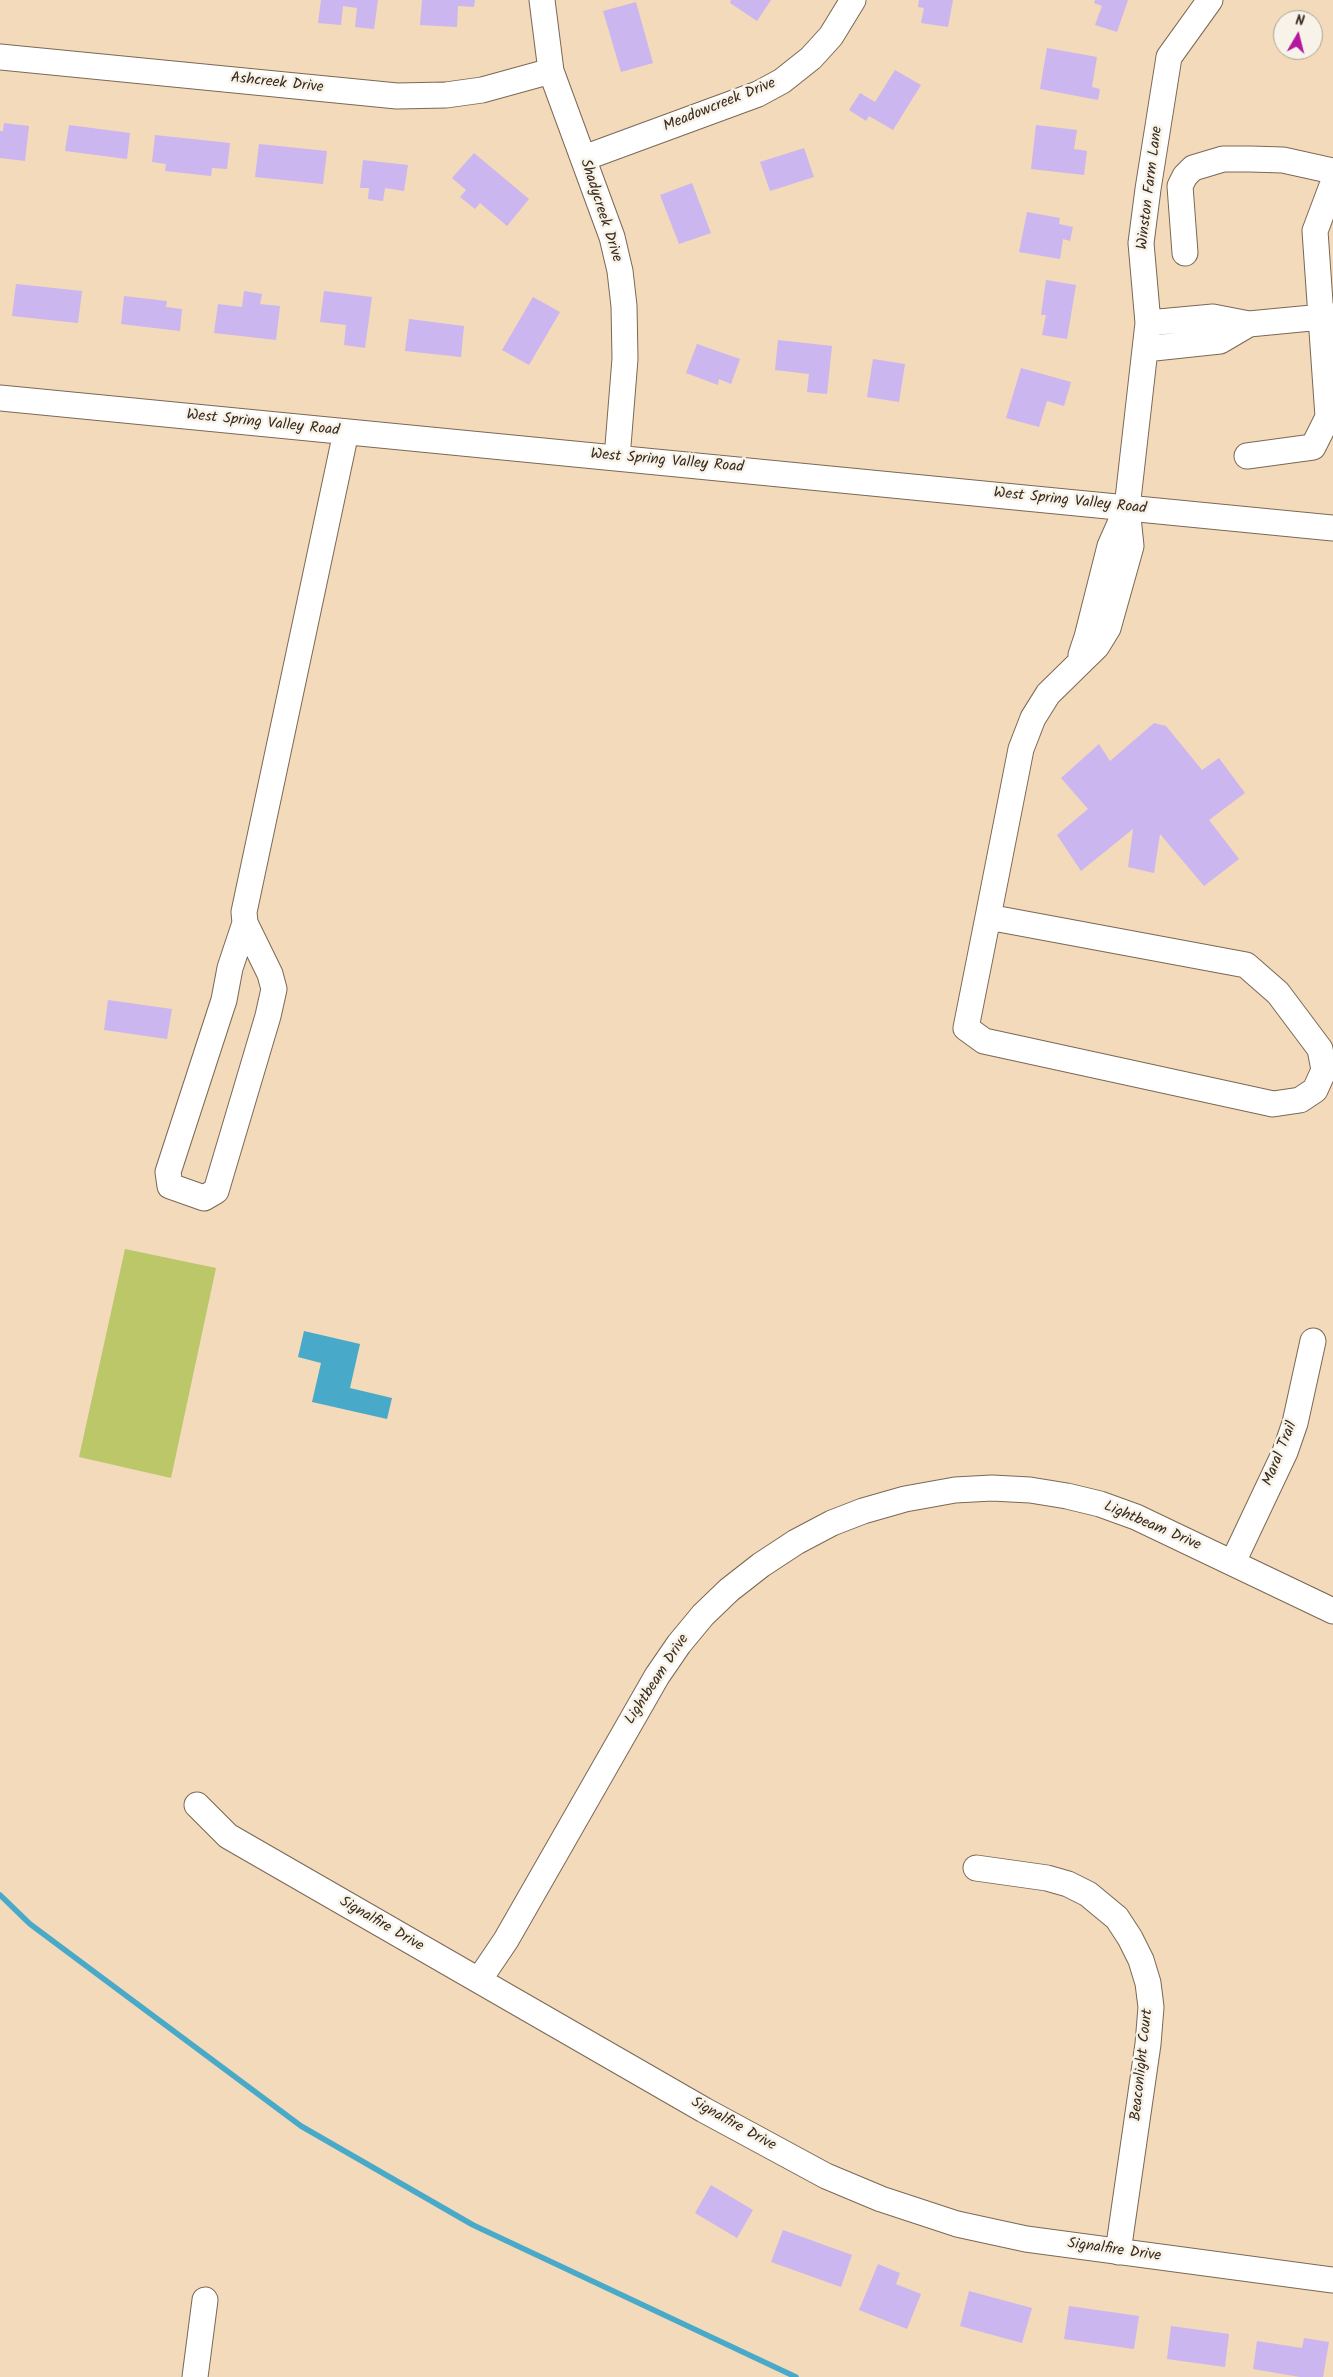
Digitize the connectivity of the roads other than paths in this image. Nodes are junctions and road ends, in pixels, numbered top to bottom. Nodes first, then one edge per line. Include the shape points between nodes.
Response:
1 (542, 0) edge
2 (852, 0) edge
3 (1210, 0) edge
4 (0, 57) edge
5 (551, 71) junction
6 (584, 158) junction
7 (1333, 171) edge
8 (1333, 183) edge
9 (1185, 254) dead end
10 (1327, 316) edge
11 (1148, 323) junction
12 (1249, 324) junction
13 (1145, 349) junction
14 (0, 398) edge
15 (346, 432) junction
16 (1246, 456) dead end
17 (617, 458) junction
18 (1127, 508) junction
19 (1333, 528) edge
20 (988, 916) junction
21 (245, 924) junction
22 (1313, 1341) dead end
23 (1233, 1562) junction
24 (1333, 1610) edge
25 (197, 1805) dead end
26 (976, 1868) dead end
27 (479, 1980) junction
28 (1118, 2252) junction
29 (1333, 2280) edge
30 (205, 2300) dead end
31 (195, 2377) edge

1 - 5 street, Shadycreek Drive
2 - 6 street, Meadowcreek Drive via 831,36 811,58 782,81 758,94
3 - 11 street, Winston Farm Lane via 1169,57 1141,243
4 - 5 street, Ashcreek Drive via 397,96 482,90
5 - 6 street, Shadycreek Drive
6 - 17 street, Shadycreek Drive via 612,236 624,306 625,359
7 - 9 street via 1283,160 1250,159 1223,159 1193,168 1180,186
8 - 10 street via 1315,231
10 - 12 street
10 - 16 street via 1328,417 1314,447
11 - 12 street via 1213,317
11 - 13 street, Winston Farm Lane
12 - 13 street via 1220,342
13 - 18 street, Winston Farm Lane
14 - 15 street, West Spring Valley Road
15 - 17 street, West Spring Valley Road
15 - 21 street via 249,884
17 - 18 street, West Spring Valley Road
18 - 19 street, West Spring Valley Road
18 - 20 street, Winston Farm Lane via 1130,546 1108,628 1096,646 1048,694 1020,749
20 - 20 street, Winston Farm Lane via 966,1028 984,1041 1273,1104 1300,1100 1315,1090 1324,1070 1320,1049 1278,993 1246,965
21 - 21 street via 168,1172 170,1186 204,1198 216,1191 274,989
22 - 23 street, Maral Trail via 1295,1423 1285,1452
23 - 24 street, Lightbeam Drive
23 - 27 street, Lightbeam Drive via 1100,1504 1030,1490 992,1488 955,1490 863,1511 796,1542 729,1590 679,1644 657,1676 506,1940
25 - 27 street, Signalfire Drive via 228,1836
26 - 28 street, Beaconlight Court via 1047,1878 1088,1894 1117,1918 1141,1960 1151,2007
27 - 28 street, Signalfire Drive via 704,2110 826,2176 881,2199 957,2224 1026,2239
28 - 29 street, Signalfire Drive
30 - 31 street

